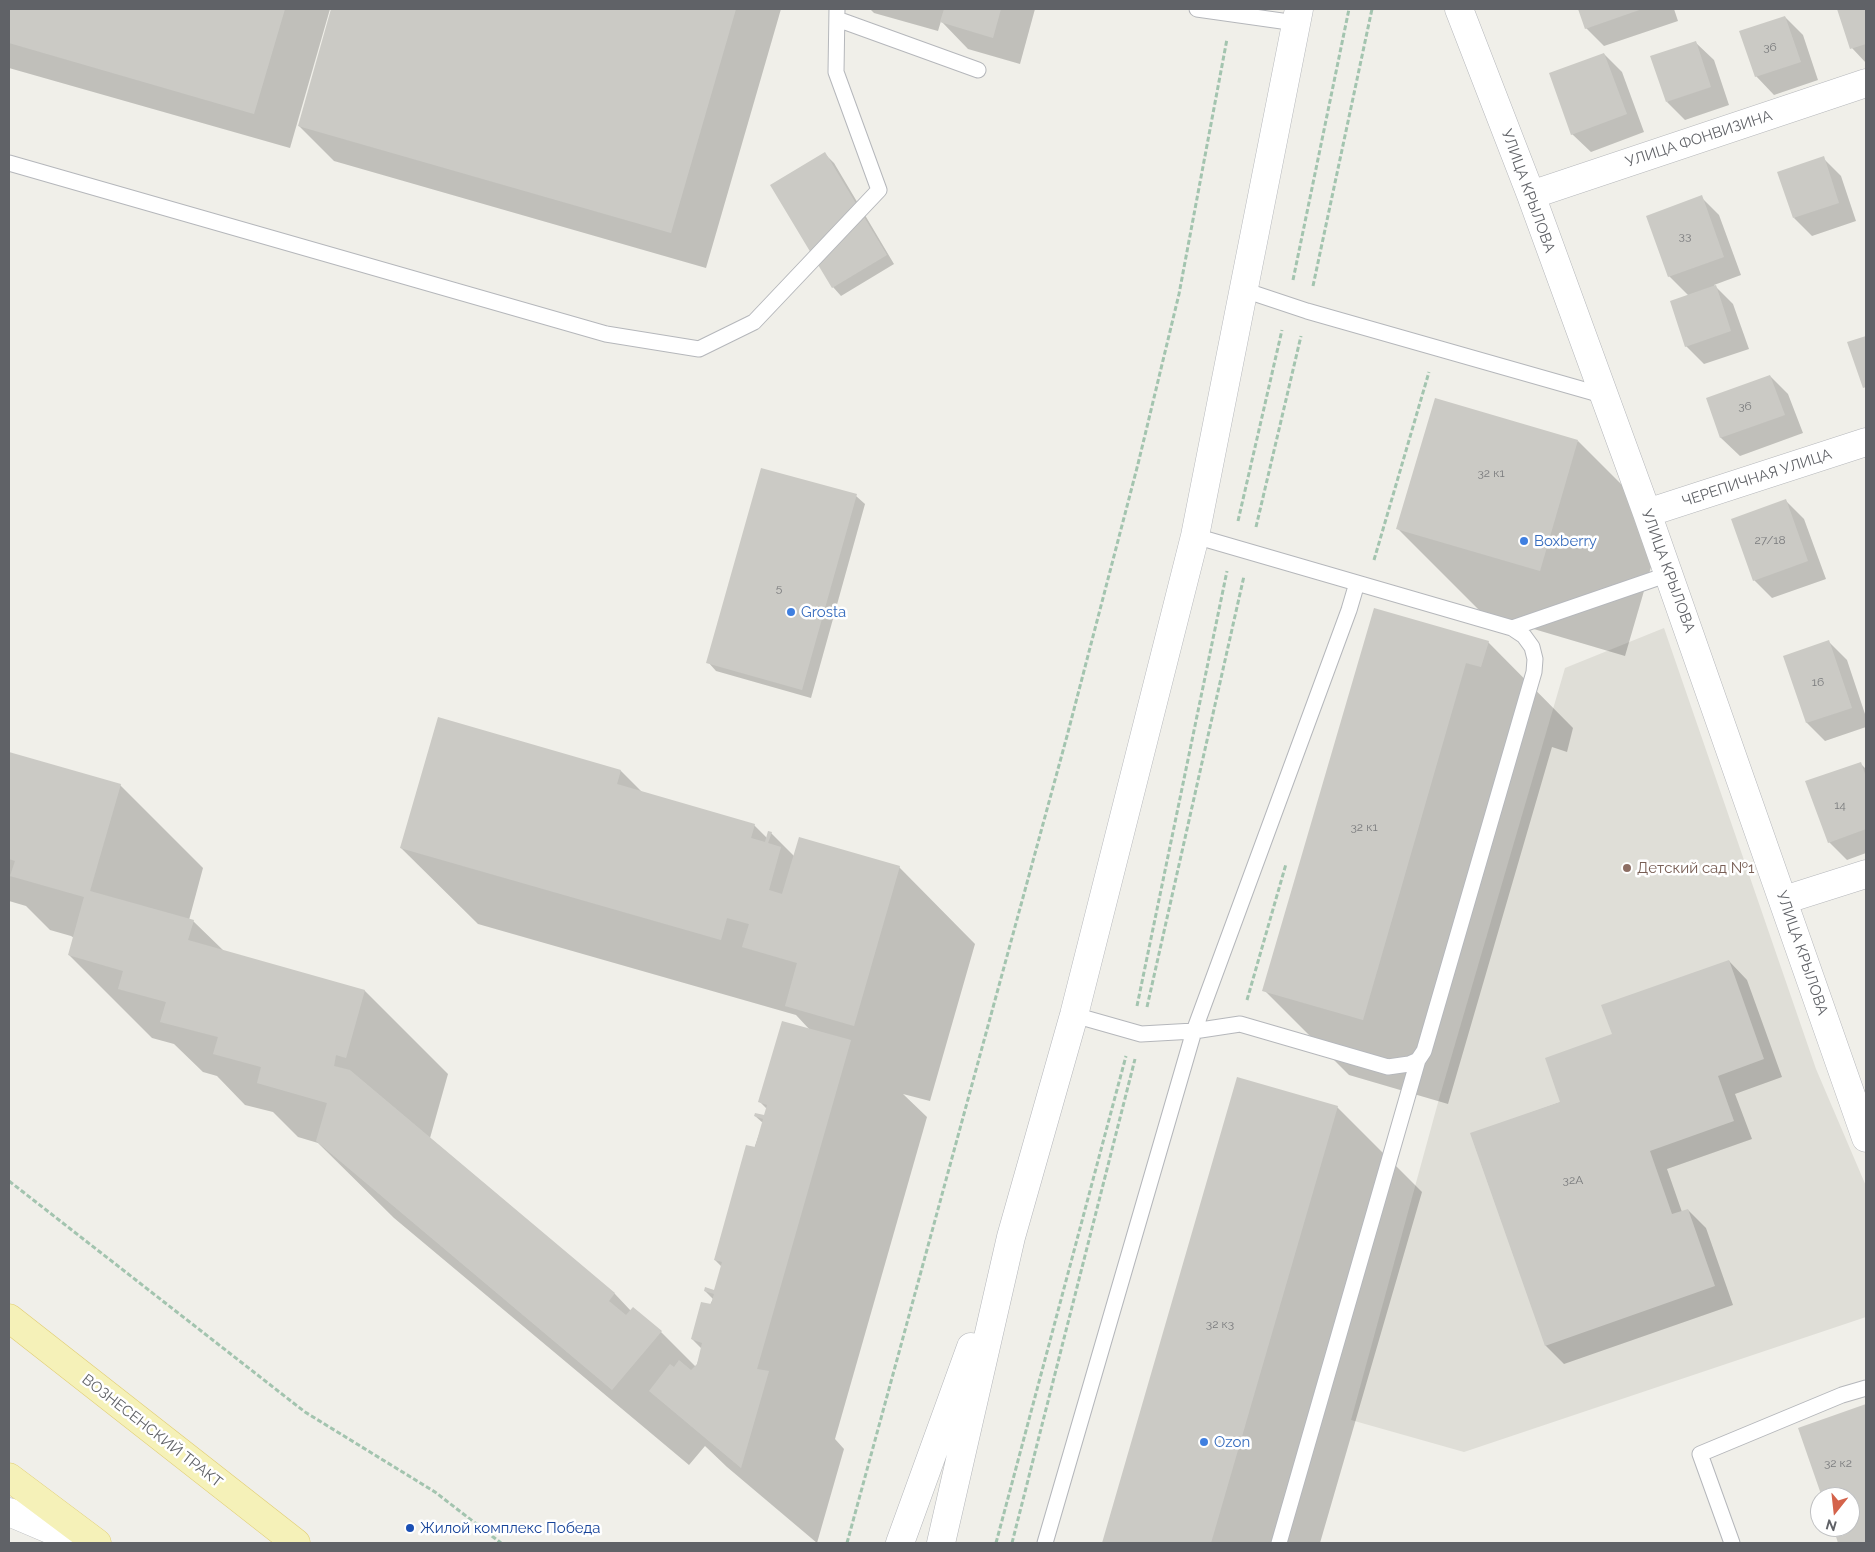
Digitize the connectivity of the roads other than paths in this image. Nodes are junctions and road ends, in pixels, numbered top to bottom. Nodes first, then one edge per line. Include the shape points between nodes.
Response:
1 (1197, 9) edge
2 (1459, 9) edge
3 (837, 14) edge
4 (1298, 16) edge
5 (978, 70) dead end
6 (1866, 83) edge
7 (9, 162) edge
8 (1531, 195) junction
9 (1244, 290) junction
10 (1602, 395) junction
11 (1866, 442) edge
12 (1647, 513) junction
13 (1195, 536) junction
14 (1669, 574) junction
15 (1357, 583) junction
16 (1512, 628) junction
17 (1866, 874) edge
18 (1784, 900) junction
19 (1074, 1016) junction
20 (1194, 1031) junction
21 (1418, 1060) junction
22 (1866, 1138) edge
23 (1011, 1237) junction
24 (9, 1318) edge
25 (1866, 1388) edge
26 (9, 1477) edge
27 (9, 1512) edge
28 (82, 1543) edge
29 (97, 1543) edge
30 (296, 1543) edge
31 (900, 1543) edge
32 (941, 1543) edge
33 (1044, 1543) edge
34 (1279, 1543) edge
35 (1732, 1543) edge

1 - 4 lane via 1231,14
2 - 8 street, УЛИЦА КРЫЛОВА
3 - 5 lane
3 - 7 lane via 836,72 879,190 754,322 699,349 606,334
4 - 9 street
6 - 8 street, УЛИЦА ФОНВИЗИНА
8 - 10 street, УЛИЦА КРЫЛОВА
9 - 10 lane
9 - 13 street
10 - 12 street, УЛИЦА КРЫЛОВА
11 - 12 street, ЧЕРЕПИЧНАЯ УЛИЦА
12 - 14 street, УЛИЦА КРЫЛОВА
13 - 15 lane
13 - 19 street
14 - 16 lane
14 - 18 street, УЛИЦА КРЫЛОВА
15 - 16 lane
15 - 20 lane
16 - 21 lane via 1532,647 1534,672 1424,1051
17 - 18 street
18 - 22 street, УЛИЦА КРЫЛОВА
19 - 20 lane via 1137,1032
19 - 23 street
20 - 21 lane via 1240,1024 1388,1067
20 - 33 lane
21 - 34 lane
23 - 31 street
23 - 32 street
24 - 30 main road, ВОЗНЕСЕНСКИЙ ТРАКТ
25 - 35 lane via 1700,1454
26 - 29 main road
27 - 28 street

